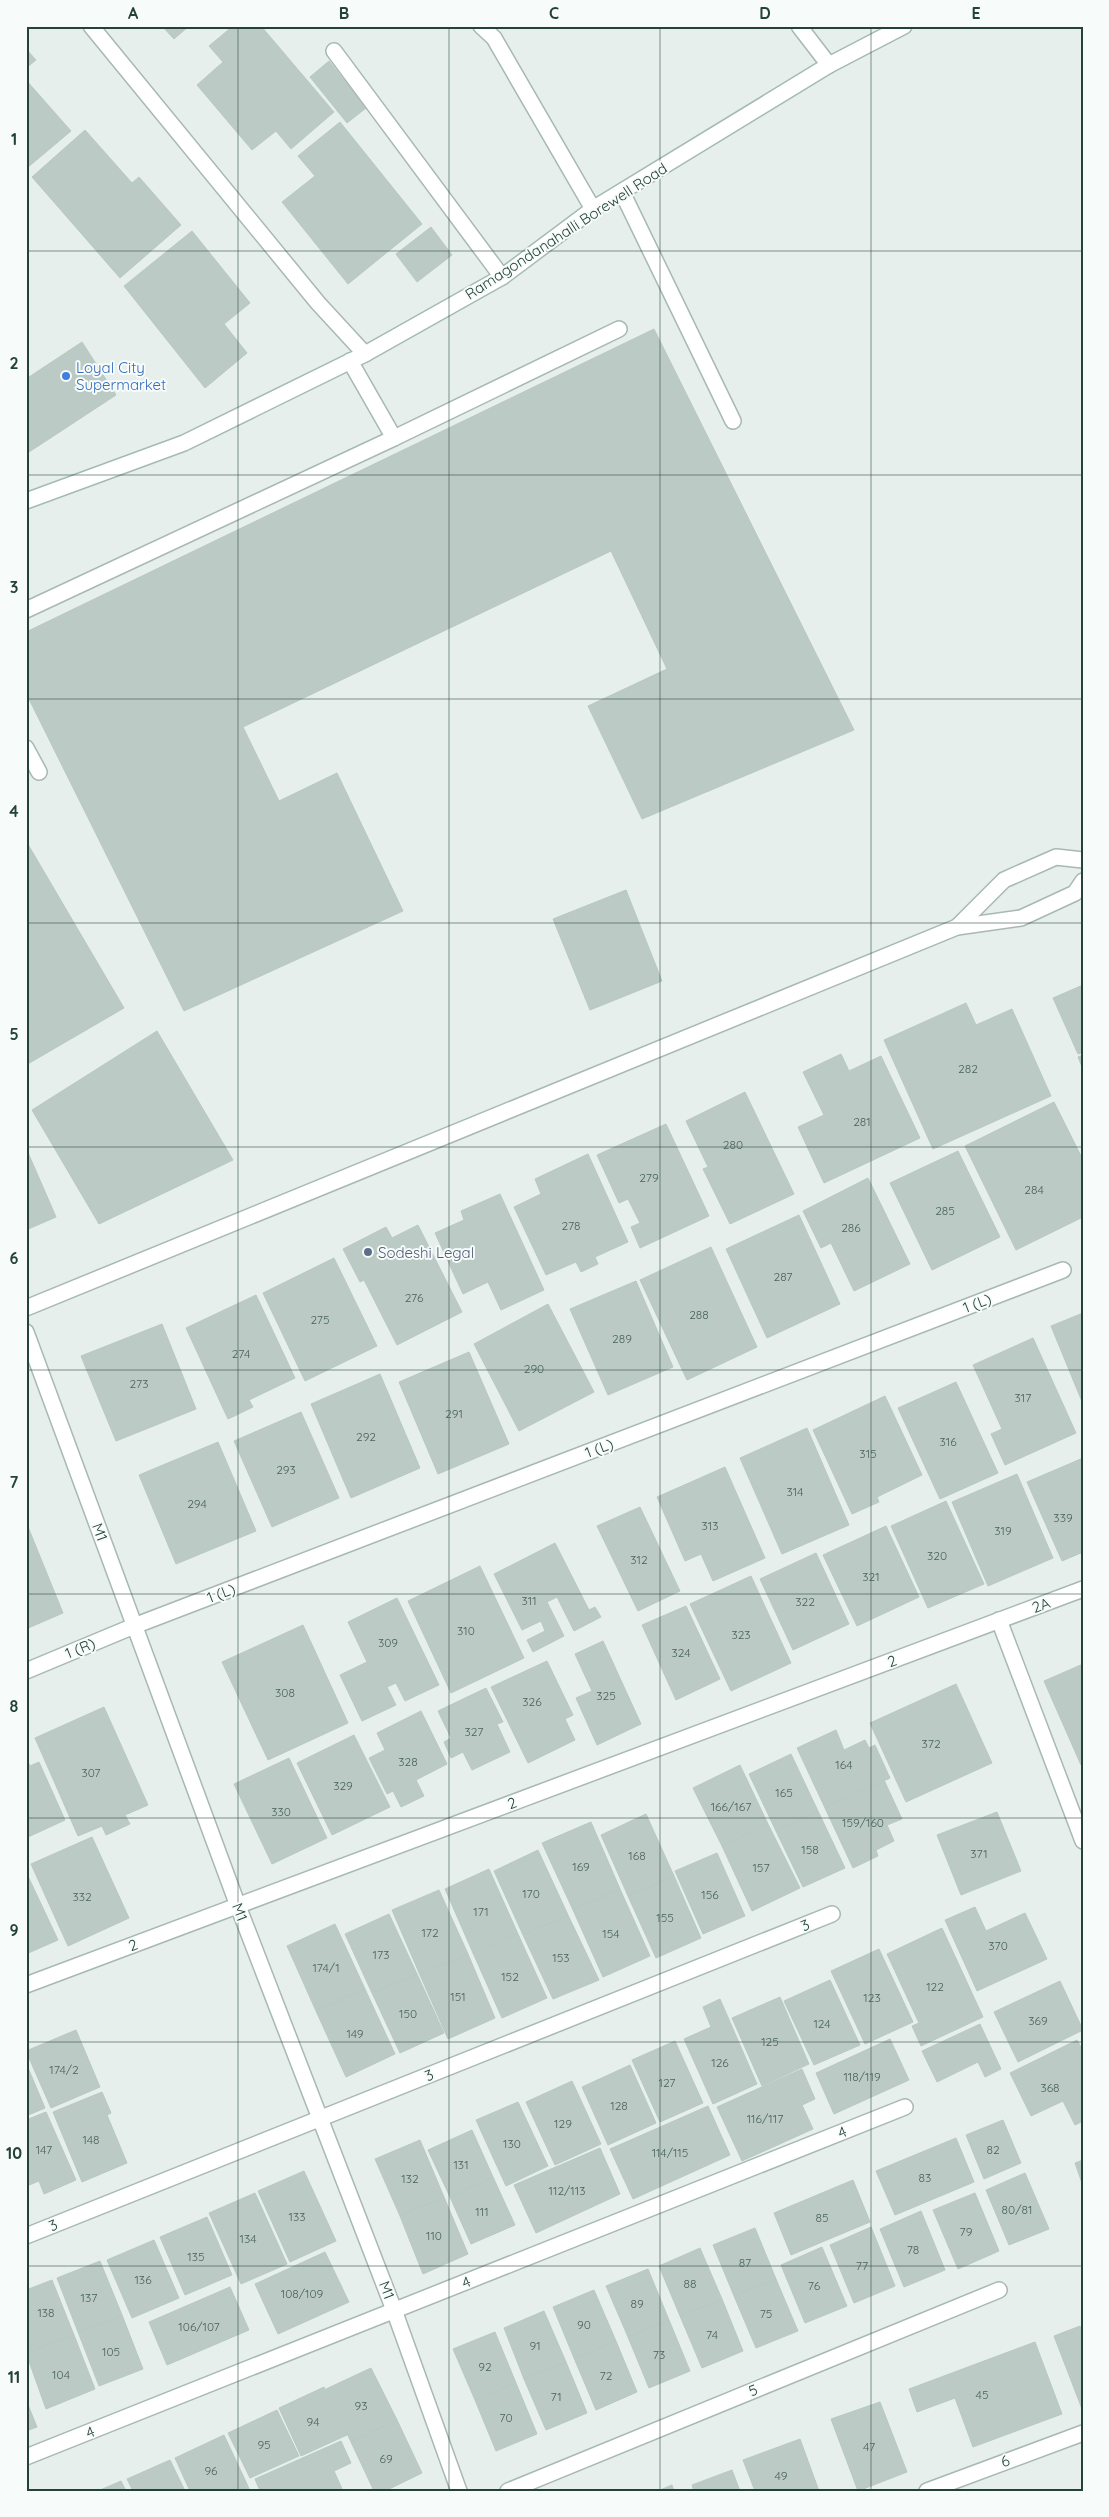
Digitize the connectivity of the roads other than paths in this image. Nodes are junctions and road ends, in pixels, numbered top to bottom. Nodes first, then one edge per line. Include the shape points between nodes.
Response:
1 (91, 26) edge
2 (482, 26) edge
3 (799, 26) edge
4 (904, 26) edge
5 (334, 51) dead end
6 (829, 65) junction
7 (622, 192) junction
8 (593, 209) junction
9 (502, 277) junction
10 (619, 329) dead end
11 (365, 354) junction
12 (350, 361) junction
13 (733, 421) dead end
14 (394, 438) junction
15 (26, 501) edge
16 (26, 610) edge
17 (26, 748) edge
18 (39, 772) dead end
19 (1083, 860) edge
20 (1083, 881) edge
21 (957, 927) junction
22 (1063, 1270) dead end
23 (26, 1308) edge
24 (26, 1332) edge
25 (1083, 1589) edge
26 (999, 1620) junction
27 (134, 1626) junction
28 (26, 1671) edge
29 (1083, 1841) edge
30 (238, 1906) junction
31 (832, 1914) dead end
32 (26, 1985) edge
33 (906, 2107) dead end
34 (319, 2119) junction
35 (26, 2236) edge
36 (998, 2290) dead end
37 (394, 2310) junction
38 (1083, 2433) edge
39 (26, 2457) edge
40 (459, 2491) edge
41 (508, 2491) edge
42 (927, 2491) edge

1 - 11 street via 312,296
2 - 8 street via 494,38
3 - 6 street
4 - 6 street, Ramagondanahalli Borewell Road
5 - 9 street
6 - 7 street, Ramagondanahalli Borewell Road
7 - 8 street, Ramagondanahalli Borewell Road
7 - 13 street
8 - 9 street, Ramagondanahalli Borewell Road
9 - 11 street, Ramagondanahalli Borewell Road
10 - 14 street
11 - 12 street, Ramagondanahalli Borewell Road
12 - 14 street
12 - 15 street, Ramagondanahalli Borewell Road via 184,443
14 - 16 street
17 - 18 street
19 - 21 street via 1056,857 1004,880
20 - 21 street via 1075,893 1021,918
21 - 23 street
22 - 27 street, 1 (L)
24 - 27 street, M1
25 - 26 street, 2A
26 - 29 street
26 - 30 street, 2
27 - 28 street, 1 (R)
27 - 30 street, M1
30 - 32 street, 2
30 - 34 street, M1
31 - 34 street, 3
33 - 37 street, 4
34 - 35 street, 3
34 - 37 street, M1
36 - 41 street, 5
37 - 39 street, 4
37 - 40 street, M1
38 - 42 street, 6

